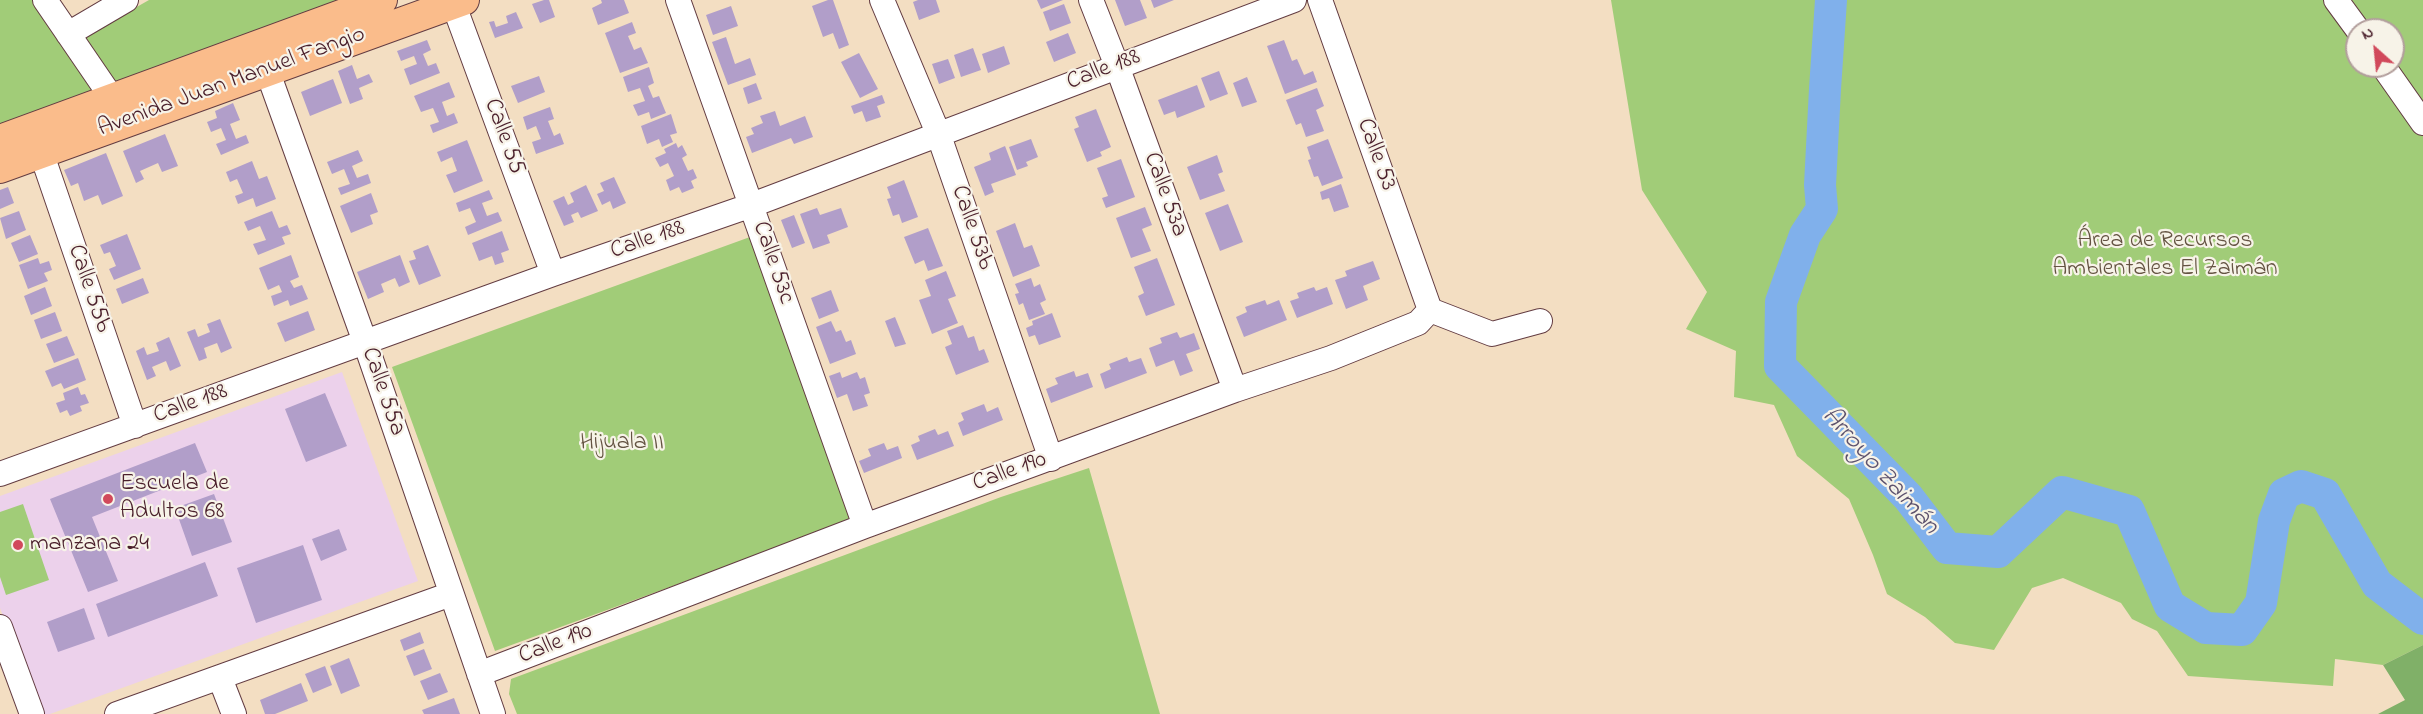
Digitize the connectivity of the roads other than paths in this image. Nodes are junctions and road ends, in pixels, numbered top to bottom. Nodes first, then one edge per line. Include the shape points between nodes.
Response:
1 (45, 0) edge
2 (126, 0) edge
3 (382, 0) edge
4 (678, 0) edge
5 (882, 0) edge
6 (1091, 0) edge
7 (1294, 0) edge
8 (1320, 0) edge
9 (2337, 0) edge
10 (457, 1) edge
11 (408, 9) edge
12 (2350, 18) edge
13 (68, 34) junction
14 (1117, 66) junction
15 (267, 70) junction
16 (2391, 78) edge
17 (112, 98) junction
18 (2423, 123) edge
19 (938, 133) junction
20 (0, 140) edge
21 (41, 152) junction
22 (0, 168) edge
23 (752, 205) junction
24 (553, 274) junction
25 (1430, 310) junction
26 (1540, 321) dead end
27 (365, 342) junction
28 (1234, 390) junction
29 (135, 426) junction
30 (1051, 459) junction
31 (0, 474) edge
32 (865, 526) junction
33 (451, 594) junction
34 (0, 627) edge
35 (479, 674) junction
36 (220, 678) junction
37 (32, 714) edge
38 (117, 714) edge
39 (234, 714) edge
40 (493, 714) edge

1 - 13 street
2 - 13 street
3 - 17 main road, Avenida Juan Manuel Fangio
4 - 23 street, Calle 53c
5 - 19 street, Calle 53b
6 - 14 street, Calle 53a
7 - 14 street, Calle 188
8 - 25 street, Calle 53
9 - 12 street
10 - 11 main road, Avenida Juan Manuel Fangio
10 - 24 street, Calle 55
11 - 15 main road, Avenida Juan Manuel Fangio
13 - 17 street
14 - 19 street, Calle 188
14 - 28 street, Calle 53a
15 - 21 main road, Avenida Juan Manuel Fangio
15 - 27 street, Calle 55a
16 - 18 street
17 - 20 main road, Avenida Juan Manuel Fangio
19 - 23 street, Calle 188
19 - 30 street, Calle 53b
21 - 22 main road, Avenida Juan Manuel Fangio
21 - 29 street, Calle 55b
23 - 24 street, Calle 188
23 - 32 street, Calle 53c
24 - 27 street, Calle 188
25 - 26 street via 1492,334
25 - 28 street, Calle 190 via 1418,323 1331,358
27 - 29 street, Calle 188
27 - 33 street, Calle 55a
28 - 30 street, Calle 190
29 - 31 street, Calle 188
30 - 32 street, Calle 190
32 - 35 street, Calle 190
33 - 35 street, Calle 55a
33 - 36 street
34 - 37 street
35 - 40 street, Calle 55a
36 - 38 street
36 - 39 street

